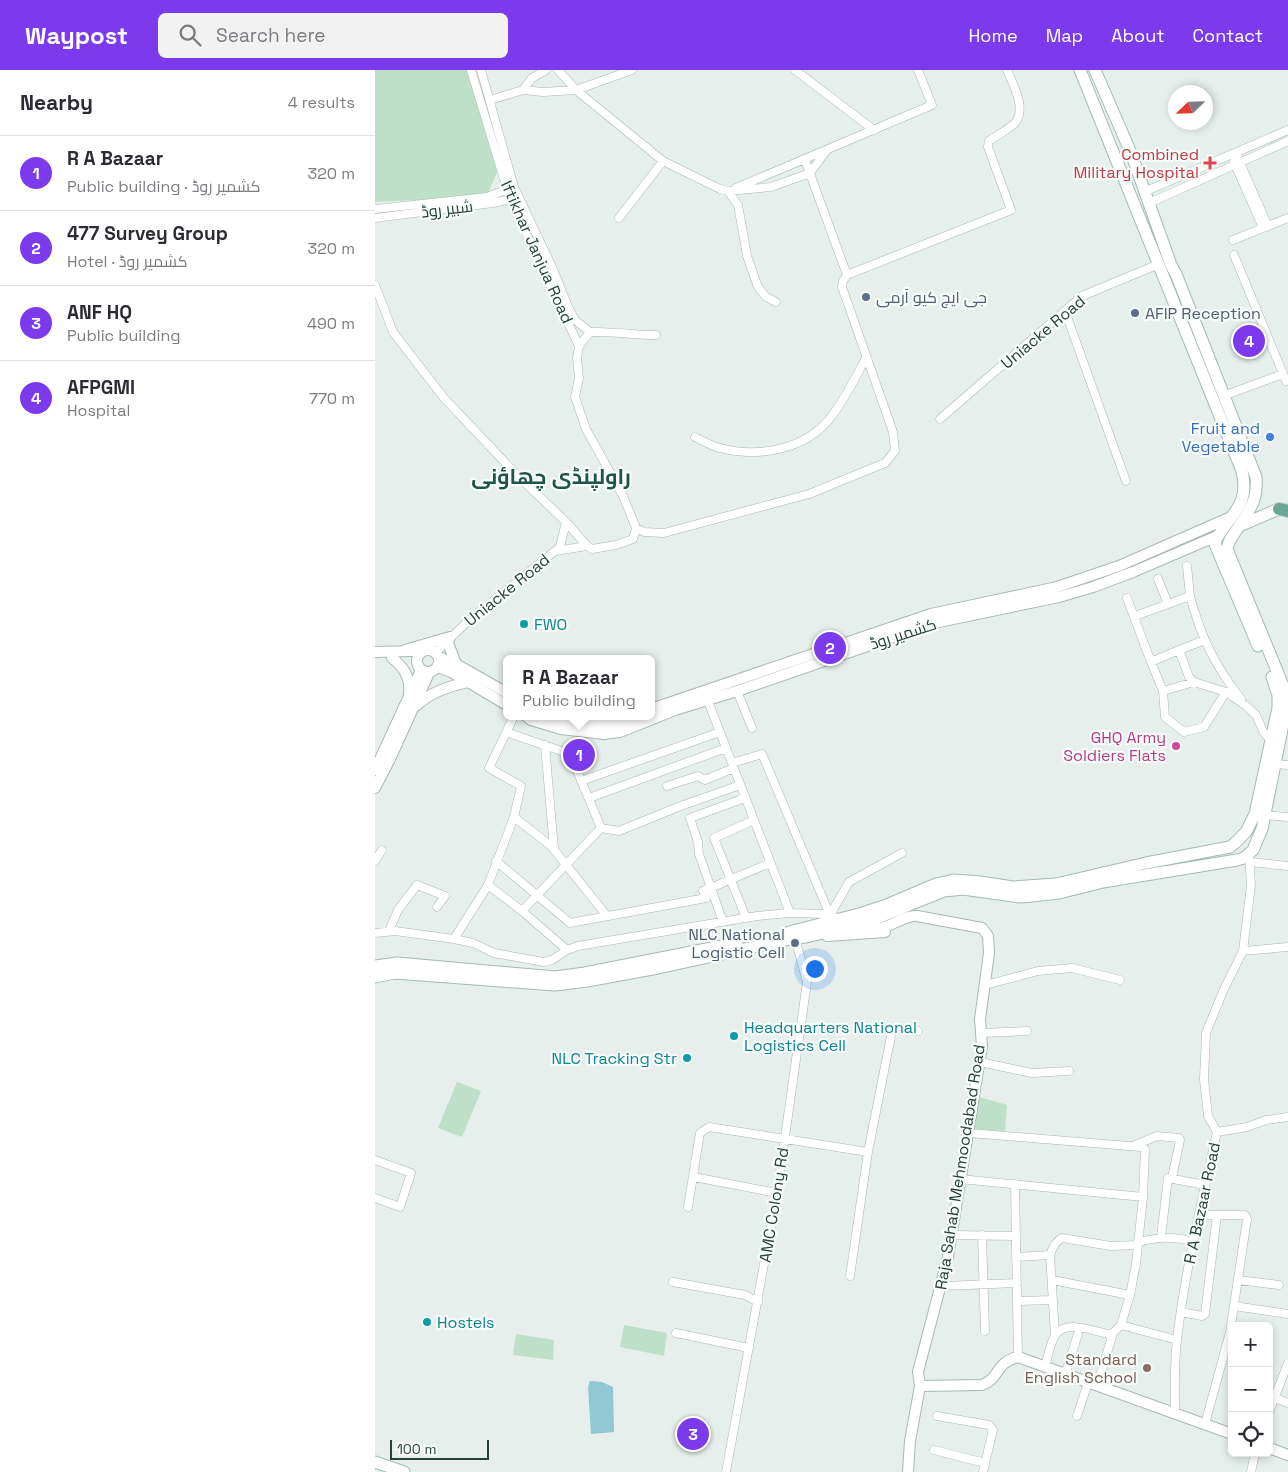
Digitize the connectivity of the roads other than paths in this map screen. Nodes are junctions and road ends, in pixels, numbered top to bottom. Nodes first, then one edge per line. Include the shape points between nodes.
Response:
1 (471, 70) edge
2 (481, 70) edge
3 (547, 70) edge
4 (558, 70) edge
5 (632, 70) edge
6 (795, 70) edge
7 (919, 70) edge
8 (1007, 70) edge
9 (1080, 70) edge
10 (1095, 70) edge
11 (523, 90) junction
12 (576, 90) junction
13 (490, 100) junction
14 (874, 130) junction
15 (1288, 130) edge
16 (1288, 141) edge
17 (826, 151) junction
18 (1131, 153) junction
19 (1233, 153) junction
20 (805, 160) junction
21 (663, 161) junction
22 (1118, 161) junction
23 (1237, 164) junction
24 (810, 173) junction
25 (511, 188) junction
26 (728, 191) junction
27 (519, 197) junction
28 (1147, 198) junction
29 (510, 199) junction
30 (375, 209) edge
31 (375, 218) edge
32 (619, 218) dead end
33 (1288, 218) edge
34 (1266, 227) junction
35 (1233, 240) dead end
36 (1235, 256) dead end
37 (1159, 264) junction
38 (847, 275) junction
39 (375, 285) edge
40 (777, 302) dead end
41 (1065, 311) junction
42 (590, 332) junction
43 (656, 335) dead end
44 (579, 346) junction
45 (866, 358) junction
46 (1208, 372) junction
47 (1223, 396) junction
48 (940, 419) dead end
49 (695, 437) dead end
50 (1126, 481) dead end
51 (1251, 507) junction
52 (1286, 509) edge
53 (1236, 521) junction
54 (566, 522) junction
55 (636, 528) junction
56 (1217, 536) junction
57 (587, 546) junction
58 (555, 551) junction
59 (1187, 566) dead end
60 (1089, 576) junction
61 (1159, 580) dead end
62 (1093, 587) junction
63 (1190, 596) junction
64 (1029, 598) junction
65 (1127, 598) dead end
66 (1168, 604) junction
67 (1135, 616) junction
68 (450, 637) junction
69 (1205, 640) junction
70 (405, 650) junction
71 (1179, 650) junction
72 (375, 652) edge
73 (375, 658) edge
74 (392, 658) junction
75 (429, 662) junction
76 (1151, 662) junction
77 (456, 664) junction
78 (469, 682) junction
79 (1194, 682) junction
80 (733, 689) junction
81 (1163, 690) junction
82 (503, 692) edge
83 (1226, 692) junction
84 (706, 695) junction
85 (409, 697) junction
86 (503, 703) edge
87 (1245, 705) junction
88 (655, 708) edge
89 (412, 709) junction
90 (655, 718) edge
91 (511, 720) edge
92 (535, 720) edge
93 (563, 720) edge
94 (625, 720) edge
95 (650, 720) edge
96 (752, 728) dead end
97 (506, 732) junction
98 (720, 732) junction
99 (1271, 741) junction
100 (545, 745) junction
101 (726, 748) junction
102 (1275, 764) junction
103 (1288, 765) edge
104 (733, 766) junction
105 (375, 770) edge
106 (581, 781) junction
107 (740, 785) junction
108 (667, 786) dead end
109 (375, 788) edge
110 (589, 798) junction
111 (745, 798) junction
112 (1265, 815) junction
113 (514, 817) junction
114 (1288, 817) edge
115 (754, 820) junction
116 (601, 828) junction
117 (553, 849) junction
118 (382, 850) dead end
119 (902, 853) dead end
120 (1249, 858) junction
121 (375, 861) edge
122 (497, 861) junction
123 (770, 863) junction
124 (566, 865) junction
125 (1288, 866) edge
126 (731, 880) junction
127 (488, 885) junction
128 (712, 887) junction
129 (537, 895) junction
130 (437, 908) dead end
131 (522, 911) junction
132 (789, 913) junction
133 (830, 915) junction
134 (607, 916) junction
135 (917, 916) junction
136 (746, 918) junction
137 (842, 919) junction
138 (862, 919) junction
139 (723, 922) junction
140 (389, 931) junction
141 (375, 932) edge
142 (800, 938) junction
143 (453, 939) junction
144 (1288, 947) edge
145 (567, 950) junction
146 (1243, 951) junction
147 (375, 966) edge
148 (378, 978) edge
149 (1120, 980) dead end
150 (985, 985) junction
151 (918, 1031) dead end
152 (1027, 1031) dead end
153 (981, 1033) junction
154 (980, 1062) junction
155 (1069, 1071) dead end
156 (1288, 1117) edge
157 (1217, 1132) junction
158 (969, 1133) junction
159 (785, 1139) junction
160 (1131, 1146) junction
161 (868, 1152) junction
162 (375, 1160) edge
163 (694, 1177) junction
164 (1173, 1178) junction
165 (960, 1179) junction
166 (1015, 1184) junction
167 (1205, 1185) junction
168 (777, 1193) junction
169 (375, 1198) edge
170 (1143, 1198) junction
171 (688, 1207) dead end
172 (1199, 1215) junction
173 (1217, 1215) junction
174 (951, 1235) junction
175 (982, 1235) junction
176 (1016, 1236) junction
177 (1161, 1237) junction
178 (1194, 1242) junction
179 (1138, 1244) junction
180 (1050, 1255) junction
181 (1016, 1257) junction
182 (850, 1276) dead end
183 (1052, 1280) junction
184 (1238, 1280) junction
185 (673, 1282) dead end
186 (1017, 1283) junction
187 (983, 1284) junction
188 (942, 1286) junction
189 (1279, 1286) dead end
190 (1130, 1295) junction
191 (1053, 1300) junction
192 (1018, 1301) junction
193 (758, 1302) junction
194 (1234, 1306) junction
195 (1181, 1312) junction
196 (1288, 1314) edge
197 (1121, 1325) junction
198 (985, 1331) dead end
199 (675, 1333) dead end
200 (1113, 1333) junction
201 (1055, 1334) junction
202 (1078, 1334) dead end
203 (1177, 1340) junction
204 (749, 1348) junction
205 (1018, 1357) junction
206 (1288, 1363) edge
207 (1045, 1367) junction
208 (1065, 1375) junction
209 (1092, 1384) junction
210 (920, 1386) junction
211 (1275, 1398) junction
212 (1273, 1403) edge
213 (1288, 1403) edge
214 (1175, 1413) junction
215 (937, 1416) dead end
216 (1077, 1416) dead end
217 (1205, 1424) junction
218 (1228, 1433) edge
219 (1273, 1449) edge
220 (934, 1450) dead end
221 (1288, 1455) edge
222 (1254, 1457) edge
223 (375, 1462) edge
224 (985, 1463) junction
225 (404, 1472) edge
226 (726, 1472) edge
227 (908, 1472) edge
228 (983, 1472) edge
229 (1251, 1472) edge

1 - 25 street, Iftikhar Janjua Road
2 - 13 street, Iftikhar Janjua Road
3 - 11 street via 532,78
4 - 12 street
5 - 12 street
6 - 14 street
7 - 14 street via 933,104
8 - 38 street via 1020,109 1019,118 1014,125 989,141 988,147 1011,210
9 - 22 main road
10 - 18 main road
11 - 12 street
11 - 13 street
12 - 21 street
13 - 25 street, Iftikhar Janjua Road
14 - 17 street
15 - 19 street
16 - 23 street
17 - 20 street
17 - 24 street
18 - 22 main road
18 - 28 main road
19 - 23 street
19 - 28 street
20 - 24 street
20 - 26 street
21 - 26 street
21 - 32 street
22 - 37 main road
23 - 28 street
23 - 34 street
24 - 26 street via 771,187
24 - 38 street
25 - 27 street, Iftikhar Janjua Road
25 - 29 street, Iftikhar Janjua Road
25 - 30 street, شبیر روڈ via 487,197
26 - 40 street via 738,205 747,256 758,287 766,297
27 - 29 street, شبیر روڈ
27 - 42 street, Iftikhar Janjua Road via 569,309 575,320
28 - 46 main road
29 - 31 street, شبیر روڈ
29 - 44 street, Iftikhar Janjua Road
33 - 34 street
34 - 35 street
36 - 47 street via 1285,377
37 - 41 street, Uniacke Road via 1082,296
37 - 46 main road
38 - 45 street via 842,288
39 - 54 street via 393,332 439,390 517,475
41 - 48 street, Uniacke Road
41 - 50 street
42 - 43 street
42 - 44 street
44 - 55 street via 579,378 575,397 586,429 623,496
45 - 49 street via 830,419 807,439 759,453 719,448
45 - 55 street via 893,432 895,451 885,463 809,494 664,533 644,532
46 - 47 main road
46 - 53 main road via 1243,477 1245,494
47 - 51 main road via 1256,477 1256,496
51 - 52 main road, کشمیر روڈ
51 - 53 main road, کشمیر روڈ
52 - 53 main road, کشمیر روڈ
53 - 56 main road
53 - 60 street, کشمیر روڈ
53 - 102 main road via 1228,553 1286,696
54 - 57 street
54 - 58 street, Uniacke Road via 560,547
55 - 57 street via 633,539 592,549
56 - 62 street, کشمیر روڈ
56 - 99 main road via 1216,547 1278,695
57 - 58 street
58 - 68 street, Uniacke Road
59 - 63 street
60 - 62 street
60 - 64 street, کشمیر روڈ
61 - 66 street
62 - 64 street, کشمیر روڈ
63 - 66 street
63 - 69 street
64 - 80 street, کشمیر روڈ via 960,613 931,614
65 - 67 street
66 - 67 street
67 - 76 street
68 - 70 street
68 - 75 street, Uniacke Road
68 - 77 street via 448,643
69 - 71 street
69 - 87 street via 1225,680
70 - 72 street
70 - 75 street
71 - 76 street
71 - 79 street
73 - 74 street
74 - 75 street
74 - 85 street via 407,674
75 - 77 street
75 - 78 street
75 - 85 street
75 - 89 street
76 - 81 street
77 - 82 street
78 - 86 street
78 - 89 street via 429,695
79 - 81 street
79 - 83 street
80 - 84 street, کشمیر روڈ
80 - 96 street
81 - 83 street via 1165,717 1184,732 1204,727
83 - 87 street
84 - 88 street, کشمیر روڈ
84 - 90 street, کشمیر روڈ
84 - 98 street
85 - 105 street
87 - 99 street via 1256,715
89 - 109 street
91 - 97 street
92 - 95 street, کشمیر روڈ via 561,730 604,734 620,732
93 - 94 street via 604,724
97 - 100 street
97 - 113 street via 489,768 521,786
98 - 101 street
98 - 106 street
99 - 138 main road via 1251,824 1240,839 1225,849 1145,863 1056,884 1013,887 954,880 936,884
100 - 106 street via 570,754
100 - 117 street
101 - 104 street
101 - 110 street
102 - 103 street
102 - 112 main road
104 - 107 street
104 - 108 street via 705,780 698,776
104 - 133 street via 762,754
106 - 110 street
107 - 111 street
107 - 116 street via 619,831
110 - 116 street
111 - 115 street
111 - 128 street via 690,818
112 - 114 street
112 - 120 main road via 1257,844
113 - 117 street
113 - 122 street
115 - 123 street
115 - 126 street via 714,838
116 - 124 street
117 - 124 street
118 - 121 street
119 - 133 street via 849,882
120 - 125 street
120 - 138 main road via 1050,894 1020,897 963,889 944,891
120 - 146 street, R A Bazaar Road via 1251,885
122 - 127 street
122 - 129 street
123 - 126 street
123 - 132 street
124 - 129 street
124 - 134 street
126 - 128 street
126 - 136 street
127 - 131 street
127 - 143 street
128 - 134 street via 703,891 706,898
128 - 139 street
129 - 131 street
129 - 134 street via 570,923
130 - 140 street via 445,896 417,886 398,910
131 - 145 street
132 - 133 street
132 - 136 street
133 - 137 street
135 - 138 street via 882,928
135 - 142 street via 889,932
135 - 150 street, Raja Sahab Mehmoodabad Road via 982,928 988,936 989,953
136 - 139 street
137 - 138 main road
137 - 147 main road via 812,928 555,977 397,962
138 - 142 main road
139 - 145 street
140 - 141 street
140 - 143 street
142 - 148 main road via 658,968 555,985 395,973
142 - 159 street, AMC Colony Rd via 807,982
143 - 145 street via 473,943 494,953 544,962
144 - 146 street
146 - 157 street, R A Bazaar Road via 1206,1033 1204,1079 1208,1116
149 - 150 street via 1072,968 1038,971
150 - 153 street, Raja Sahab Mehmoodabad Road
151 - 161 street via 895,1028 892,1031
152 - 153 street
153 - 154 street, Raja Sahab Mehmoodabad Road
154 - 155 street via 1032,1073
154 - 158 street, Raja Sahab Mehmoodabad Road
156 - 157 street
157 - 167 street, R A Bazaar Road
158 - 160 street
158 - 165 street, Raja Sahab Mehmoodabad Road
159 - 161 street
159 - 163 street via 709,1127 704,1129 700,1133
159 - 168 street, AMC Colony Rd
160 - 164 street via 1157,1136 1179,1138
160 - 170 street via 1145,1149
161 - 182 street
162 - 169 street via 411,1173 400,1207
163 - 168 street
163 - 171 street
164 - 167 street
164 - 177 street via 1167,1180
165 - 166 street
165 - 174 street, Raja Sahab Mehmoodabad Road
166 - 170 street
166 - 176 street
167 - 172 street, R A Bazaar Road
168 - 193 street, AMC Colony Rd
170 - 179 street
172 - 173 street
172 - 178 street, R A Bazaar Road
173 - 184 street via 1247,1217
173 - 195 street via 1205,1314
174 - 175 street
174 - 188 street, Raja Sahab Mehmoodabad Road
175 - 176 street
175 - 187 street
176 - 181 street
177 - 178 street
177 - 179 street
178 - 195 street, R A Bazaar Road
179 - 180 street via 1111,1246 1062,1238
179 - 190 street
180 - 181 street
180 - 183 street
181 - 186 street
183 - 190 street
183 - 191 street
184 - 189 street
184 - 194 street
185 - 193 street via 745,1295
186 - 187 street
186 - 192 street
187 - 188 street
187 - 198 street
188 - 210 street, Raja Sahab Mehmoodabad Road via 918,1372
190 - 197 street
191 - 192 street
191 - 201 street
192 - 205 street
193 - 204 street, AMC Colony Rd
194 - 196 street
194 - 217 street
195 - 203 street, R A Bazaar Road
197 - 200 street
197 - 203 street
199 - 204 street
200 - 201 street via 1069,1326
200 - 209 street
201 - 207 street
202 - 208 street
203 - 214 street, R A Bazaar Road
204 - 226 street, AMC Colony Rd
205 - 207 street
205 - 210 street via 1002,1364 990,1383 982,1386
206 - 211 street
207 - 208 street
208 - 209 street
209 - 214 street
209 - 216 street
210 - 227 street, Raja Sahab Mehmoodabad Road
211 - 212 street
211 - 213 street
214 - 217 street
215 - 224 street via 989,1425 993,1430
217 - 218 street
219 - 221 street
220 - 224 street
222 - 229 street
223 - 225 main road
224 - 228 street

